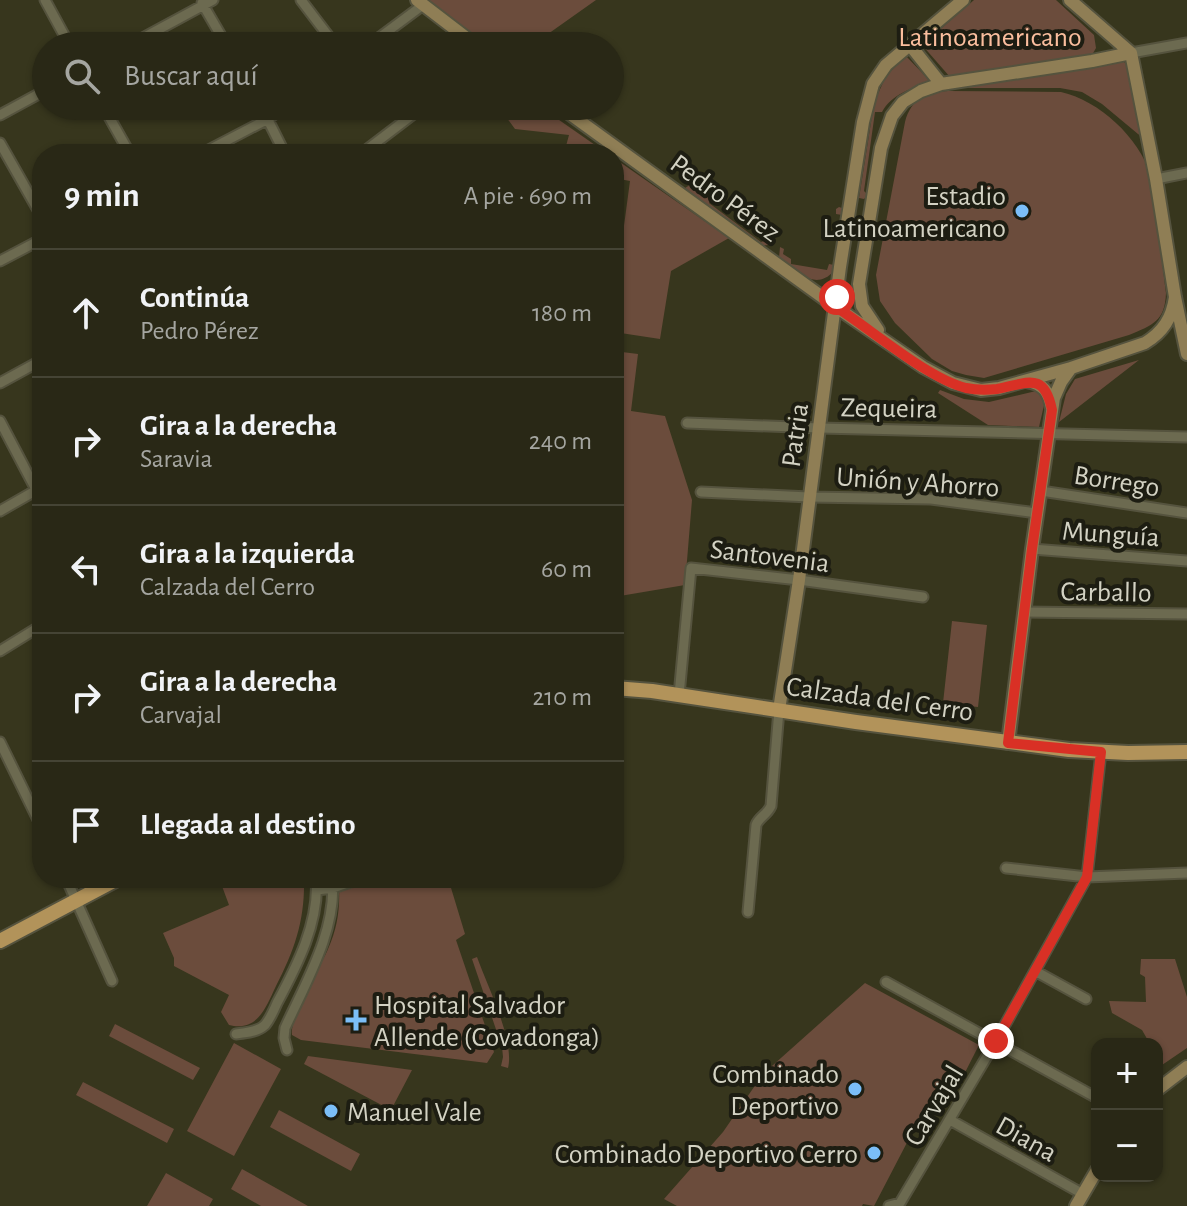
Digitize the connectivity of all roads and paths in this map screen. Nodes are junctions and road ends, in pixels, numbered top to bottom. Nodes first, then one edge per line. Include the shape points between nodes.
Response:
1 (45, 0) edge
2 (301, 0) edge
3 (963, 0) edge
4 (1070, 0) edge
5 (206, 2) edge
6 (420, 2) edge
7 (62, 32) edge
8 (153, 32) edge
9 (220, 32) edge
10 (325, 32) edge
11 (385, 32) edge
12 (459, 32) edge
13 (1106, 33) junction
14 (1187, 43) edge
15 (910, 45) junction
16 (1131, 53) junction
17 (1092, 61) junction
18 (941, 84) junction
19 (32, 98) edge
20 (0, 115) edge
21 (111, 120) edge
22 (266, 120) edge
23 (268, 120) edge
24 (406, 120) edge
25 (578, 120) edge
26 (0, 143) edge
27 (124, 144) edge
28 (220, 144) edge
29 (280, 144) edge
30 (374, 144) edge
31 (612, 144) edge
32 (624, 153) edge
33 (1187, 173) edge
34 (1156, 179) junction
35 (32, 199) edge
36 (32, 244) edge
37 (0, 261) edge
38 (840, 267) junction
39 (803, 282) junction
40 (860, 298) junction
41 (836, 307) junction
42 (850, 316) junction
43 (1178, 319) edge
44 (894, 347) junction
45 (1187, 354) edge
46 (32, 365) edge
47 (1071, 368) junction
48 (1027, 381) junction
49 (0, 383) edge
50 (1052, 410) junction
51 (0, 421) edge
52 (687, 423) dead end
53 (820, 428) junction
54 (1048, 433) junction
55 (1187, 437) edge
56 (32, 475) edge
57 (1041, 491) junction
58 (701, 492) dead end
59 (32, 493) edge
60 (809, 497) junction
61 (0, 511) edge
62 (1037, 513) junction
63 (1187, 513) edge
64 (1032, 549) junction
65 (1187, 561) edge
66 (799, 580) junction
67 (923, 597) dead end
68 (1024, 612) junction
69 (1187, 614) edge
70 (32, 631) edge
71 (0, 651) edge
72 (624, 689) edge
73 (679, 695) junction
74 (779, 710) junction
75 (0, 742) edge
76 (1008, 743) junction
77 (1101, 752) junction
78 (1187, 752) edge
79 (32, 808) edge
80 (1006, 868) dead end
81 (1187, 873) edge
82 (1087, 877) junction
83 (71, 888) edge
84 (99, 888) edge
85 (322, 888) edge
86 (332, 888) edge
87 (317, 890) joint
88 (76, 899) junction
89 (748, 912) dead end
90 (0, 941) edge
91 (1035, 971) junction
92 (112, 981) dead end
93 (886, 982) dead end
94 (1086, 999) dead end
95 (236, 1034) dead end
96 (996, 1041) junction
97 (287, 1050) dead end
98 (1187, 1067) edge
99 (1163, 1085) edge
100 (1091, 1095) edge
101 (950, 1120) junction
102 (1091, 1180) edge
103 (1083, 1194) junction
104 (903, 1204) edge
105 (889, 1206) edge
106 (1076, 1206) edge

1 - 7 street
2 - 10 street
3 - 15 street, Patria
4 - 13 street
5 - 8 street
5 - 9 street
6 - 11 street
6 - 12 street
13 - 16 street
13 - 17 street via 1107,49
14 - 16 street
15 - 18 street
15 - 38 street, Patria via 886,65 869,94
16 - 17 street
16 - 34 street
17 - 18 street
18 - 40 street via 903,102 886,129 860,271
19 - 20 street
21 - 27 street
22 - 28 street
23 - 29 street
24 - 30 street
25 - 31 street, Pedro Pérez
26 - 35 street
32 - 39 street, Pedro Pérez
33 - 34 street
34 - 43 street
36 - 37 street
38 - 39 street via 827,282
38 - 41 street, Patria
39 - 41 street, Pedro Pérez
40 - 42 street via 859,315
40 - 44 street via 870,320
41 - 42 street, Pedro Pérez
41 - 53 street, Patria
42 - 44 street, Pedro Pérez
43 - 45 street
43 - 47 street, Pedro Pérez via 1145,343
44 - 48 street, Pedro Pérez via 962,387 990,389
46 - 49 street
47 - 48 street, Pedro Pérez
47 - 50 street via 1057,389
48 - 50 street via 1046,390
50 - 54 street
51 - 56 street
52 - 53 street, Zequeira
53 - 54 street, Zequeira
53 - 60 street, Patria
54 - 55 street, Zequeira
54 - 57 street
57 - 62 street
57 - 63 street, Borrego
58 - 60 street, Unión y Ahorro
59 - 61 street
60 - 62 street, Unión y Ahorro via 931,499
60 - 66 street, Patria
62 - 64 street
64 - 65 street, Munguía
64 - 68 street
66 - 67 street, Santovenia
66 - 73 street, Santovenia via 691,568
66 - 74 street, Patria
68 - 69 street, Carballo
68 - 76 street
70 - 71 street
72 - 73 main road, Calzada del Cerro
73 - 74 main road, Calzada del Cerro
74 - 76 main road, Calzada del Cerro
74 - 89 street, Patria via 771,806 756,825
75 - 79 street
76 - 77 main road, Calzada del Cerro
77 - 78 main road, Calzada del Cerro
77 - 82 street, Carvajal
80 - 82 street
81 - 82 street
82 - 91 street, Carvajal
83 - 88 street
84 - 88 main road
85 - 87 street
86 - 97 street via 323,944 285,1028
87 - 95 street via 299,958 267,1022
88 - 90 main road
88 - 92 street
91 - 94 street
91 - 96 street, Carvajal
93 - 96 street
96 - 100 street
96 - 101 street, Carvajal
98 - 99 street
101 - 103 street, Diana
101 - 104 street, Carvajal
102 - 103 street
103 - 106 street
104 - 105 street, Carvajal

